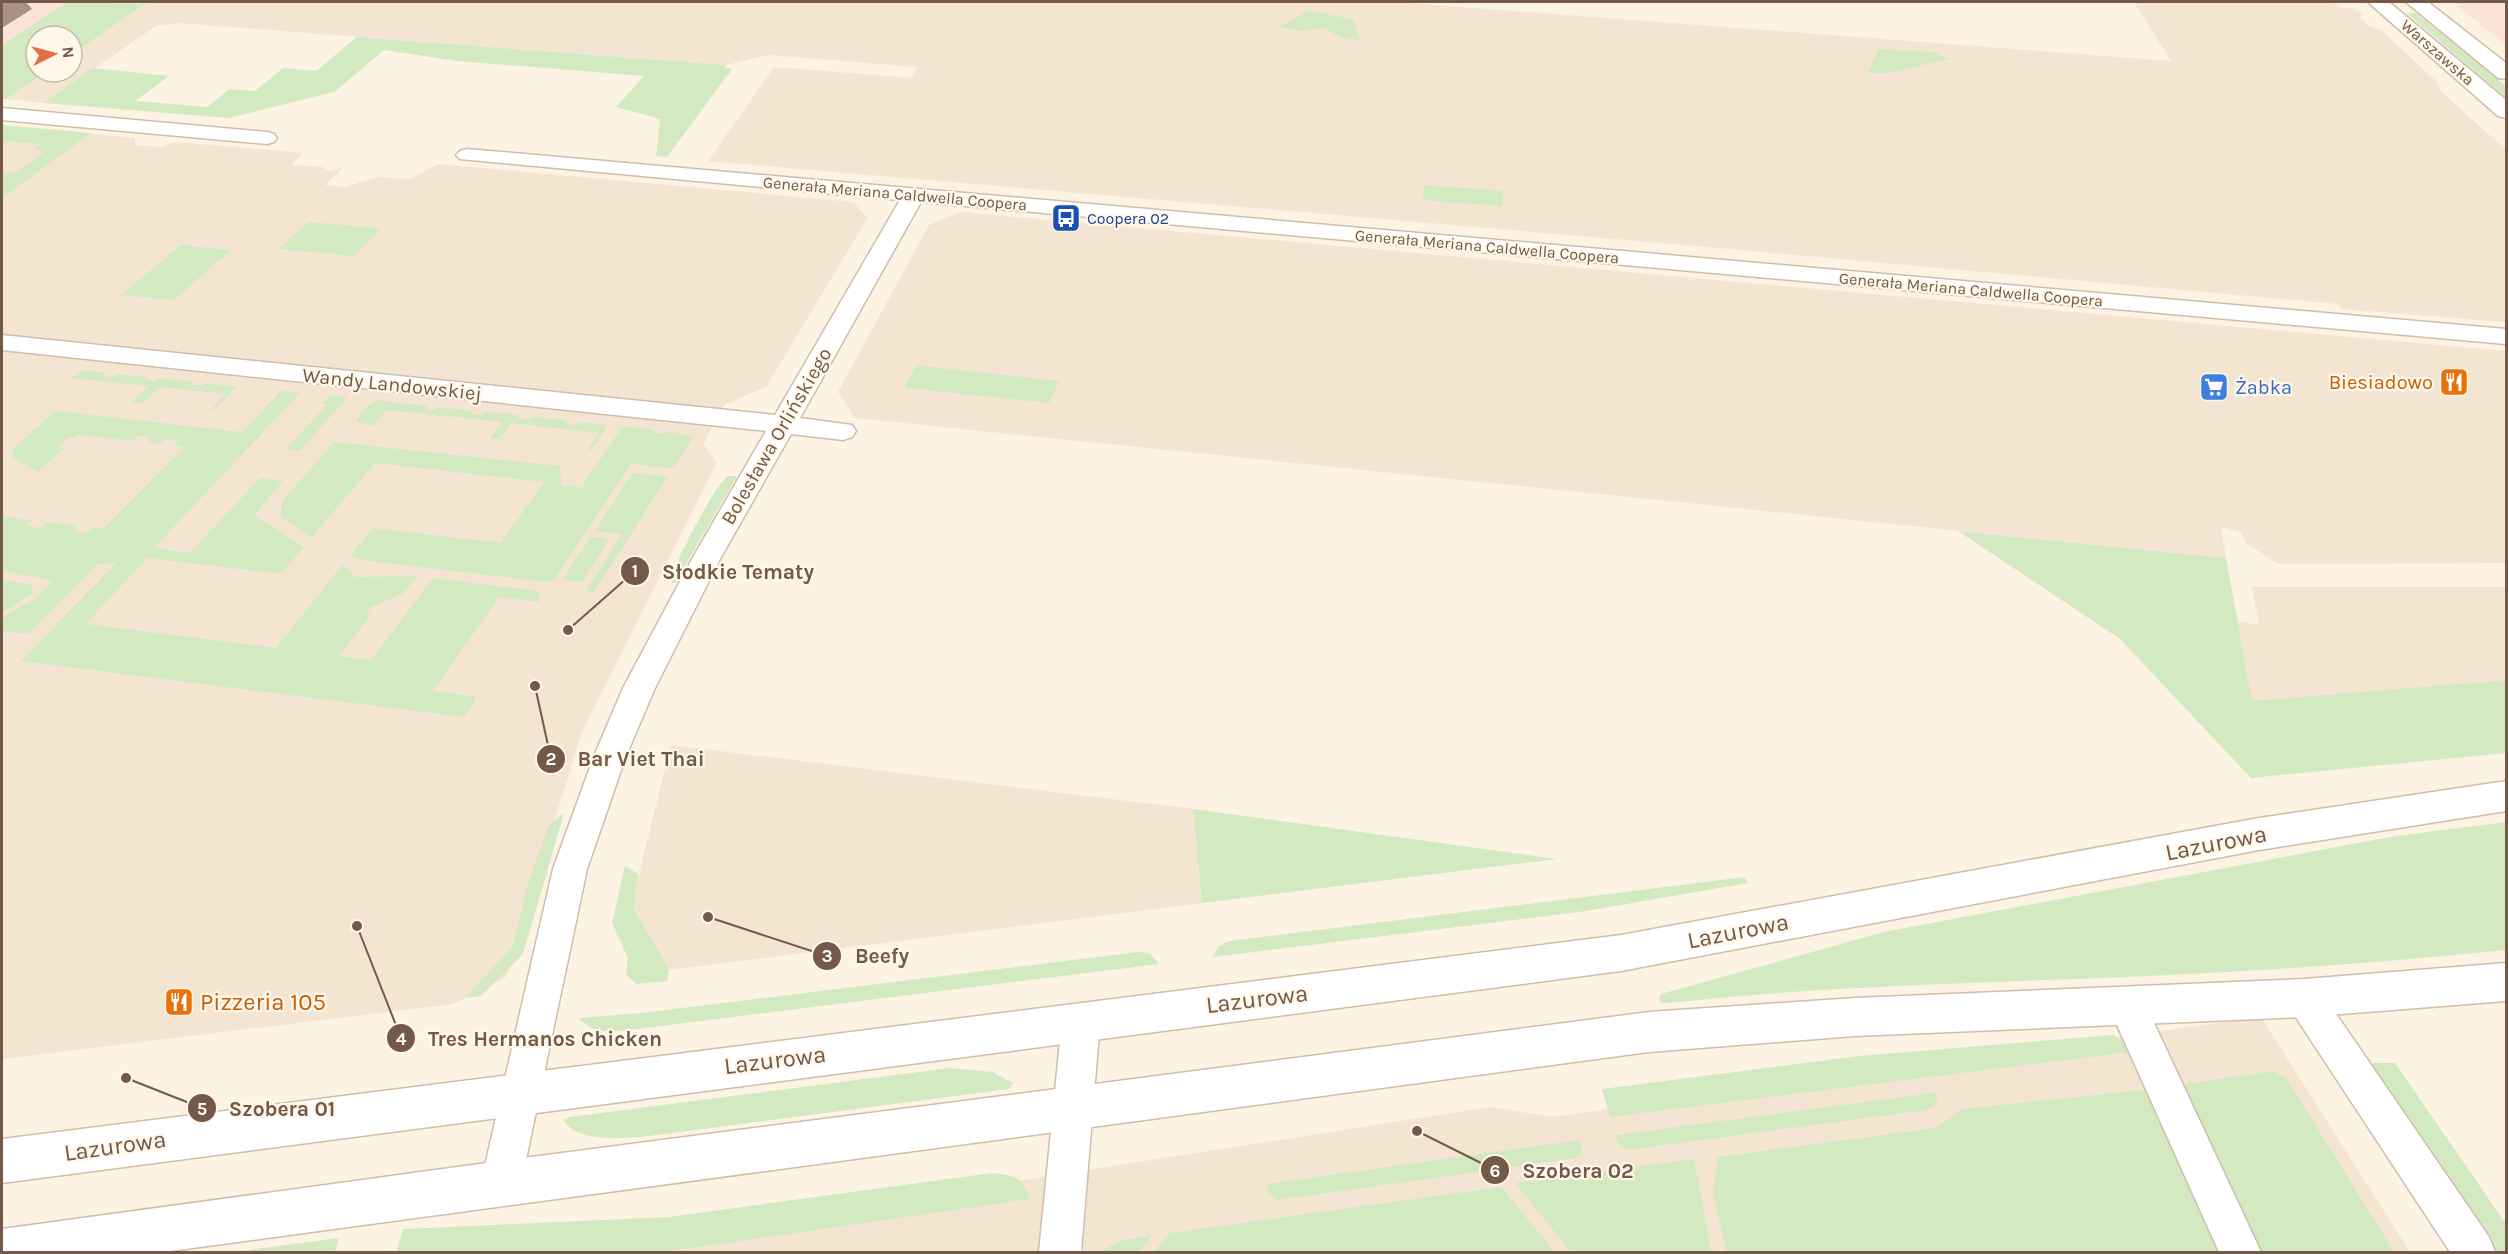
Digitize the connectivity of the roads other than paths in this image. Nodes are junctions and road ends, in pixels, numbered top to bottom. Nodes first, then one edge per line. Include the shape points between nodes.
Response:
1 (2378, 2) edge
2 (2416, 2) edge
3 (2506, 73) edge
4 (2502, 107) edge
5 (2, 114) edge
6 (267, 138) dead end
7 (466, 155) dead end
8 (914, 195) junction
9 (2506, 337) edge
10 (2, 343) edge
11 (783, 425) junction
12 (843, 431) dead end
13 (2506, 796) edge
14 (2506, 982) edge
15 (2304, 998) junction
16 (2127, 1005) junction
17 (1081, 1021) junction
18 (521, 1093) junction
19 (1073, 1110) junction
20 (2, 1161) edge
21 (501, 1183) junction
22 (2, 1252) edge
23 (1060, 1252) edge
24 (2240, 1252) edge
25 (2474, 1252) edge

1 - 4 main road, Warszawska
2 - 3 main road, Warszawska
5 - 6 street
7 - 8 street, Generała Meriana Caldwella Coopera
8 - 9 street, Generała Meriana Caldwella Coopera
8 - 11 street, Bolesława Orlińskiego
10 - 11 street, Wandy Landowskiej
11 - 12 street, Wandy Landowskiej
11 - 18 street, Bolesława Orlińskiego via 668,629 610,756 570,869
13 - 17 main road, Lazurowa via 2259,834 1621,953
14 - 15 main road
15 - 16 main road
15 - 25 street
16 - 19 main road via 1855,1017 1649,1032
16 - 24 street
17 - 18 main road, Lazurowa
17 - 19 street
18 - 20 main road, Lazurowa
18 - 21 street, Bolesława Orlińskiego
19 - 21 main road
19 - 23 street
21 - 22 main road

